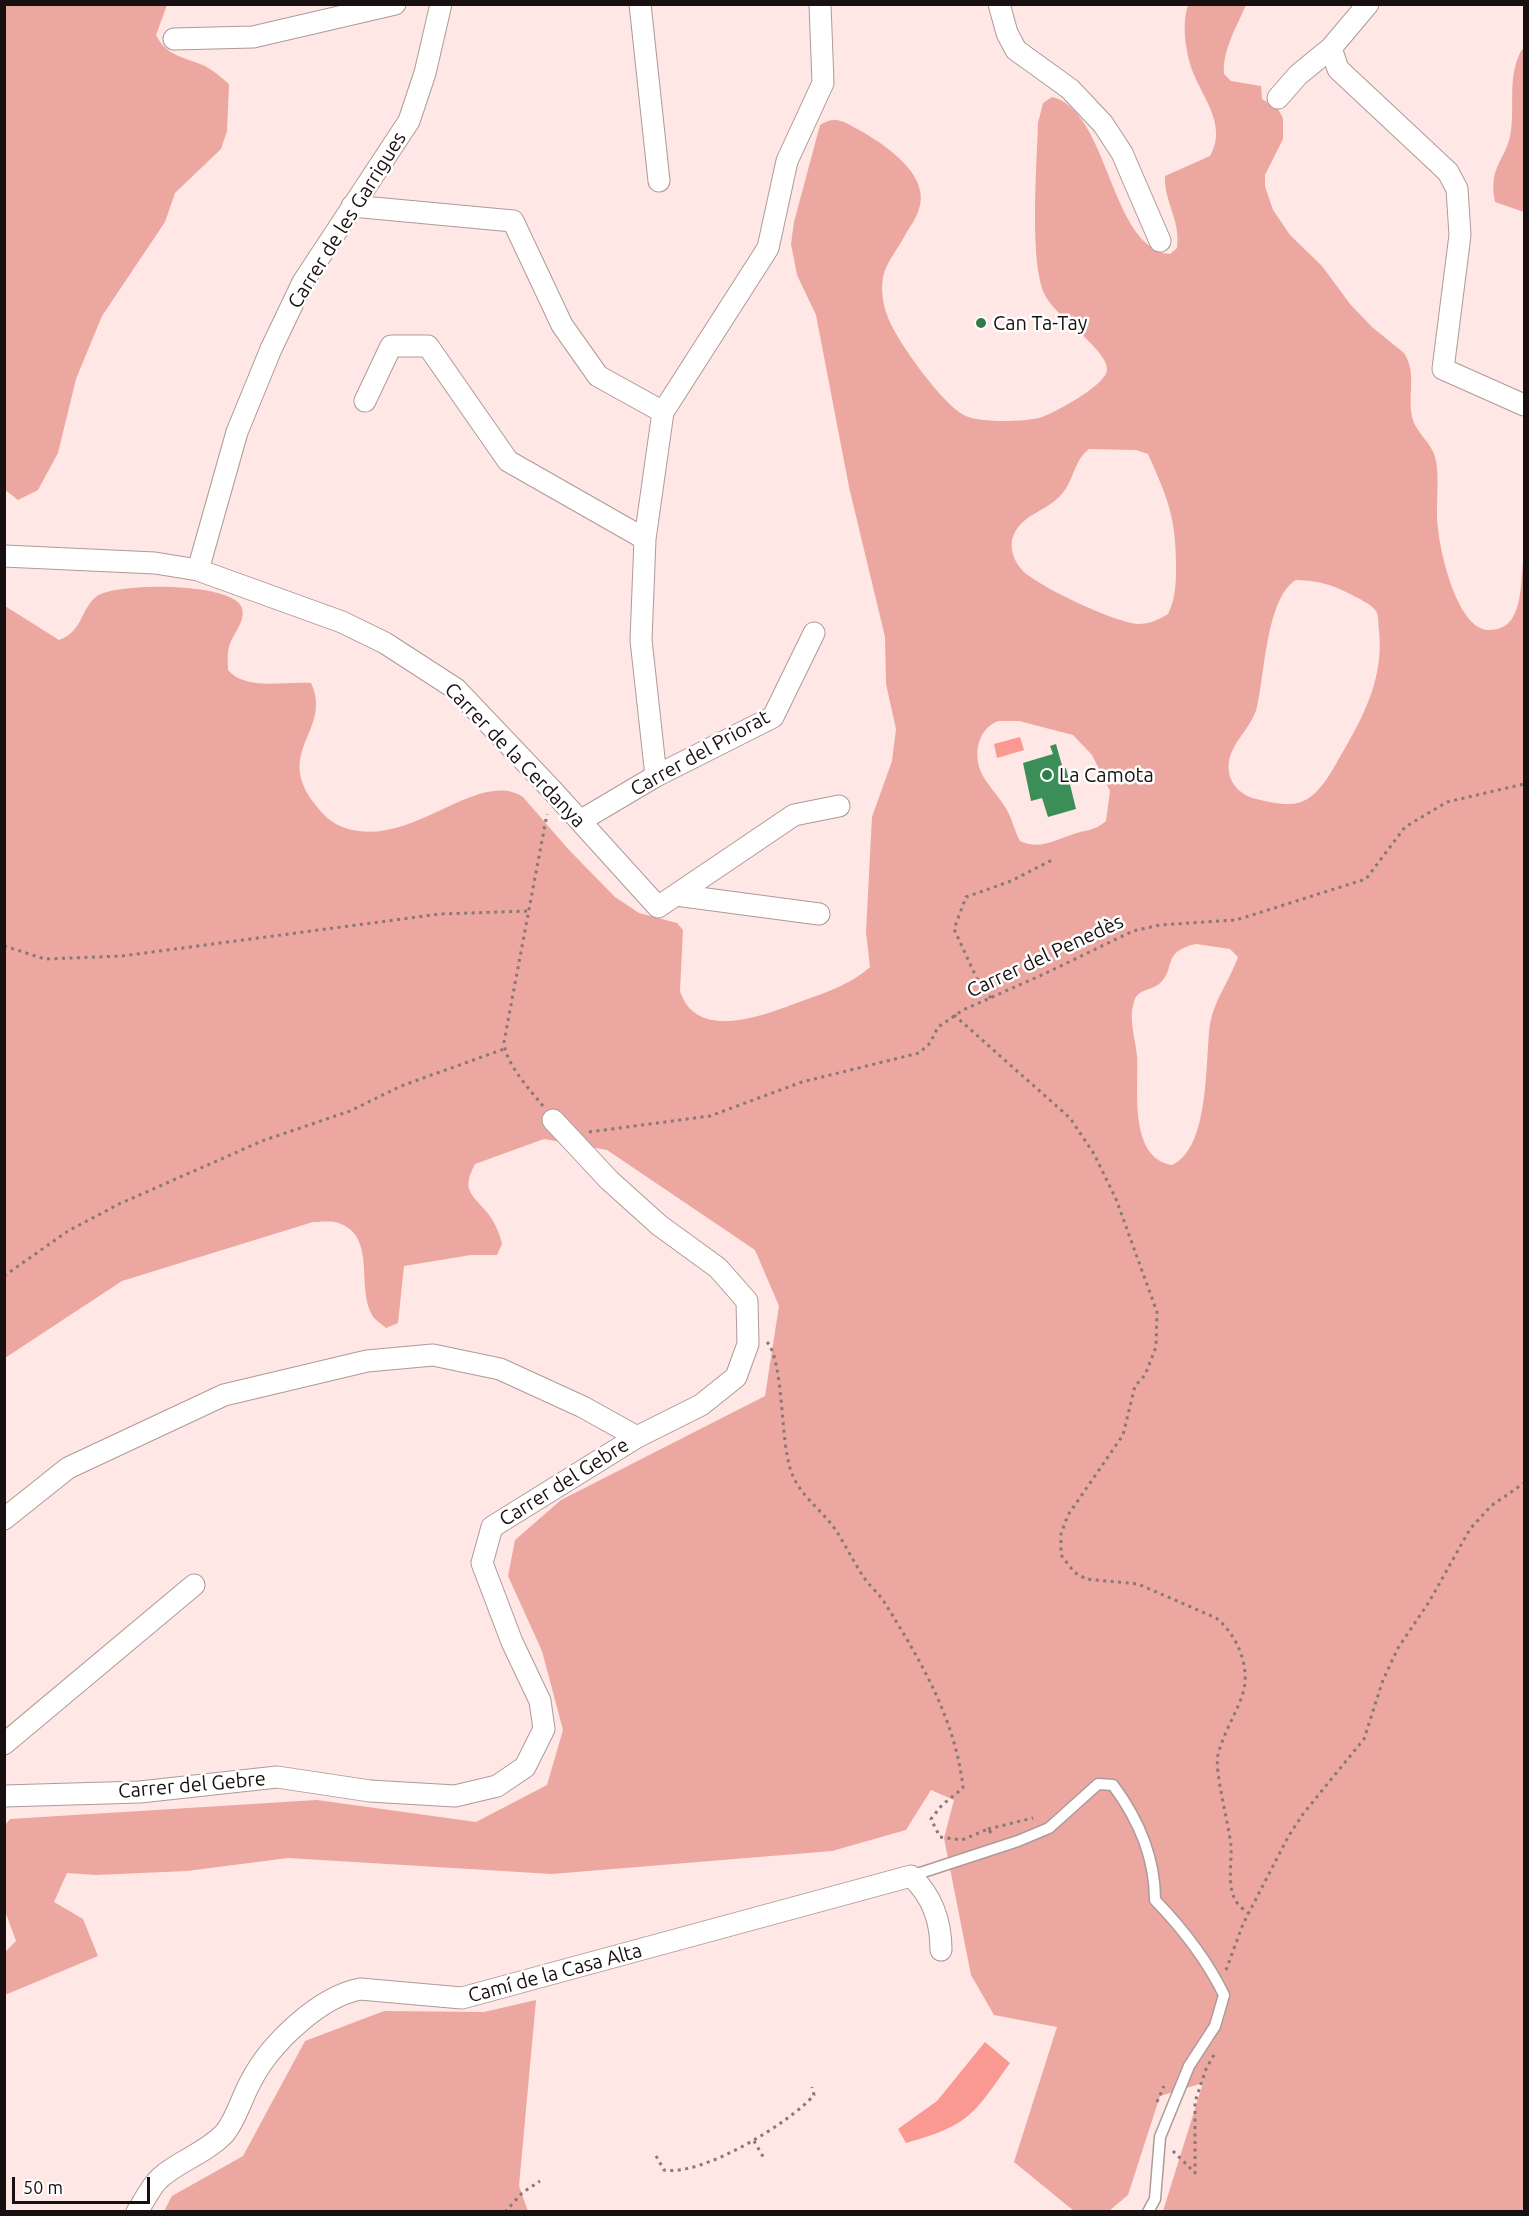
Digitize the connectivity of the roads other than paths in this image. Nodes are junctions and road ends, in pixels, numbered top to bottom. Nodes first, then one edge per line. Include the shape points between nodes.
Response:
1 (395, 4) edge
2 (441, 4) edge
3 (640, 4) edge
4 (820, 4) edge
5 (999, 4) edge
6 (1368, 4) edge
7 (174, 39) dead end
8 (1331, 48) junction
9 (1278, 98) dead end
10 (659, 182) dead end
11 (352, 207) junction
12 (1160, 241) dead end
13 (365, 400) dead end
14 (1524, 405) edge
15 (663, 412) junction
16 (645, 539) junction
17 (4, 556) edge
18 (198, 570) junction
19 (814, 633) dead end
20 (656, 776) junction
21 (839, 806) dead end
22 (580, 821) junction
23 (676, 895) junction
24 (819, 914) dead end
25 (560, 1127) road end
26 (637, 1437) junction
27 (4, 1519) edge
28 (194, 1585) dead end
29 (4, 1744) edge
30 (4, 1796) edge
31 (911, 1876) junction
32 (941, 1950) dead end
33 (137, 2211) edge
34 (1148, 2211) edge

1 - 7 street via 253,37
2 - 11 street, Carrer de les Garrigues via 425,74 409,121
3 - 10 street
4 - 15 street via 823,83 787,161 768,248
5 - 12 street via 1016,50 1070,89 1103,124 1122,153
6 - 8 street
8 - 9 street via 1298,75
8 - 14 street via 1338,69 1448,172 1457,189 1460,236 1443,369
11 - 15 street via 513,221 562,325 598,376
11 - 18 street, Carrer de les Garrigues via 303,282 271,349 237,432
13 - 16 street via 391,346 428,346 508,461
15 - 16 street
16 - 20 street via 641,640
17 - 18 street, Carrer de la Cerdanya
18 - 22 street, Carrer de la Cerdanya via 342,622 385,643 456,690
19 - 20 street, Carrer del Priorat via 772,717
20 - 22 street, Carrer del Priorat
21 - 23 street via 794,815
22 - 23 street, Carrer de la Cerdanya via 658,907
23 - 24 street
25 - 26 street, Carrer del Gebre via 609,1180 659,1225 718,1268 747,1301 748,1344 736,1377 701,1405
26 - 27 street via 500,1369 433,1355 367,1361 224,1395 68,1468
26 - 30 street, Carrer del Gebre via 492,1527 482,1563 540,1701 544,1729 525,1767 497,1786 455,1796 370,1791 277,1777 140,1792
28 - 29 street
31 - 32 street via 930,1898 941,1929
31 - 33 street, Camí de la Casa Alta via 462,1998 360,1989 344,1992 325,2002 287,2034 252,2078 226,2131 206,2151 160,2178
31 - 34 lane via 1049,1828 1098,1784 1113,1785 1132,1811 1148,1850 1155,1878 1155,1900 1187,1935 1223,1993 1215,2026 1189,2066 1160,2137 1155,2199

